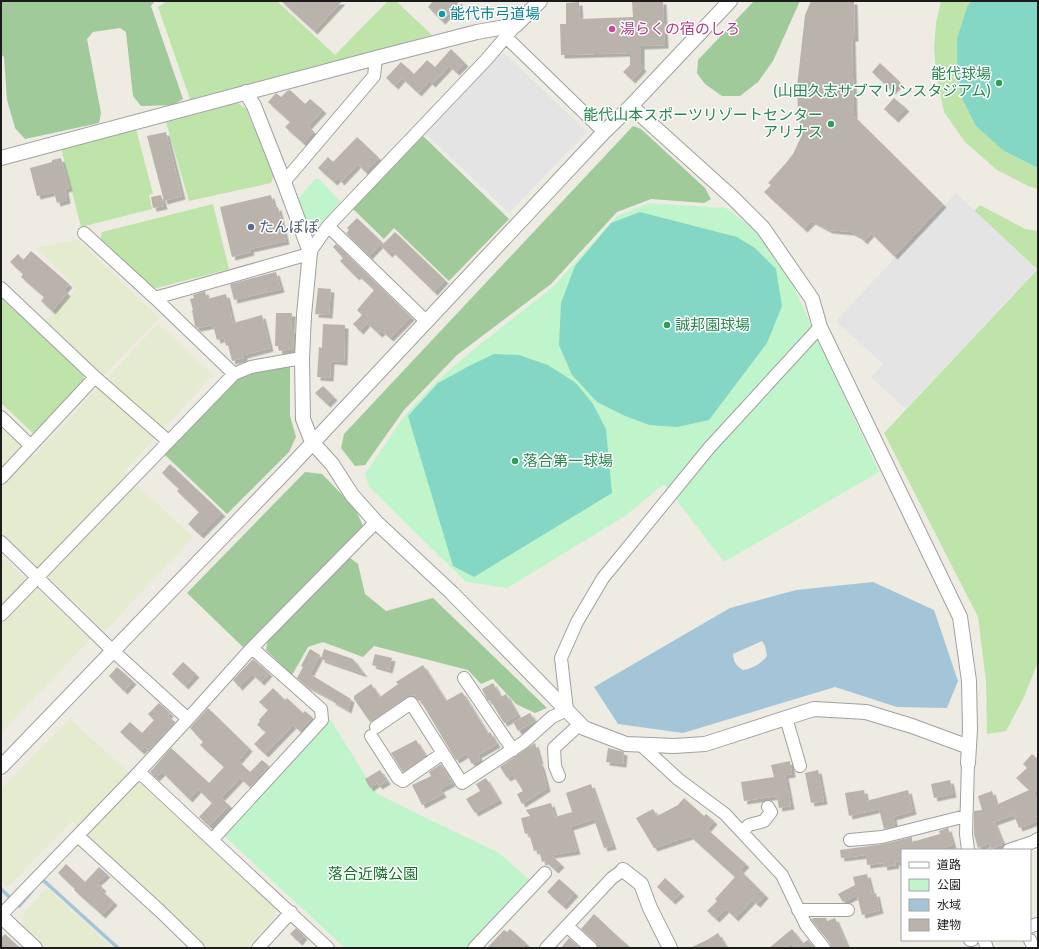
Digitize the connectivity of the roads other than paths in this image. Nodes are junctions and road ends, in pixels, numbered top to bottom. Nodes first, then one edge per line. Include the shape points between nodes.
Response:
1 (540, 1) edge
2 (730, 1) edge
3 (516, 25) junction
4 (506, 37) junction
5 (376, 58) junction
6 (246, 92) junction
7 (631, 106) junction
8 (604, 132) junction
9 (1, 158) edge
10 (284, 182) junction
11 (328, 226) junction
12 (84, 233) dead end
13 (310, 252) junction
14 (1, 288) edge
15 (154, 298) junction
16 (427, 322) junction
17 (820, 327) junction
18 (302, 359) junction
19 (234, 374) junction
20 (96, 377) junction
21 (1, 417) edge
22 (168, 442) junction
23 (312, 442) junction
24 (31, 446) junction
25 (1, 478) edge
26 (376, 522) junction
27 (1, 542) edge
28 (37, 578) junction
29 (1, 616) edge
30 (252, 648) junction
31 (113, 651) junction
32 (464, 678) dead end
33 (567, 710) junction
34 (786, 718) junction
35 (188, 719) junction
36 (580, 724) junction
37 (640, 744) junction
38 (969, 747) junction
39 (513, 750) junction
40 (443, 753) junction
41 (968, 763) joint
42 (800, 766) dead end
43 (1, 767) edge
44 (139, 772) junction
45 (558, 776) dead end
46 (768, 807) dead end
47 (966, 816) junction
48 (742, 832) junction
49 (78, 836) junction
50 (1038, 839) edge
51 (212, 840) junction
52 (850, 840) dead end
53 (968, 849) edge
54 (1012, 849) edge
55 (623, 870) joint
56 (545, 873) dead end
57 (798, 910) junction
58 (848, 910) dead end
59 (291, 912) junction
60 (1, 916) edge
61 (567, 926) junction
62 (550, 947) edge
63 (35, 948) edge
64 (198, 948) edge
65 (258, 948) edge
66 (328, 948) edge
67 (474, 948) edge
68 (591, 948) edge
69 (670, 948) edge
70 (824, 948) edge

1 - 3 street
2 - 7 street
3 - 4 street
3 - 5 street
4 - 8 street
4 - 11 street
5 - 6 street
5 - 10 street via 374,76
6 - 9 street
6 - 10 street
7 - 8 street
7 - 17 street via 763,228 812,300
8 - 16 street
10 - 13 street
11 - 13 street
11 - 16 street
12 - 15 street
13 - 15 street
13 - 18 street
14 - 20 street
15 - 19 street
16 - 23 street
17 - 33 street via 708,448 603,578 577,622 561,658
17 - 38 street via 960,617 968,682
18 - 19 street via 251,367
18 - 23 street via 303,419
19 - 22 street
20 - 22 street
20 - 24 street
21 - 24 street
22 - 28 street
23 - 26 street
23 - 31 street
24 - 25 street
26 - 30 street
26 - 33 street via 452,593
27 - 28 street
28 - 29 street
28 - 31 street
30 - 35 street
30 - 51 street via 321,709 322,720
31 - 35 street
31 - 43 street
32 - 39 street
33 - 36 street
33 - 39 street via 552,717
34 - 37 street via 706,744
34 - 38 street via 814,709 866,712
34 - 42 street
35 - 44 street
36 - 37 street via 584,728 626,744
36 - 45 street via 554,748
37 - 48 street via 678,779 725,814
38 - 41 street
39 - 40 street via 462,783
40 - 40 street via 411,703 374,732 398,778 403,781
41 - 47 street
44 - 49 street
44 - 51 street
46 - 48 street via 771,812 764,821 750,825
47 - 52 street via 882,837
47 - 53 street
48 - 57 street via 782,875
49 - 60 street
49 - 64 street
50 - 54 street
51 - 59 street
55 - 61 street via 612,878
55 - 69 street via 641,884
56 - 67 street
57 - 58 street
57 - 70 street
59 - 65 street
59 - 66 street
60 - 63 street
61 - 62 street
61 - 68 street

